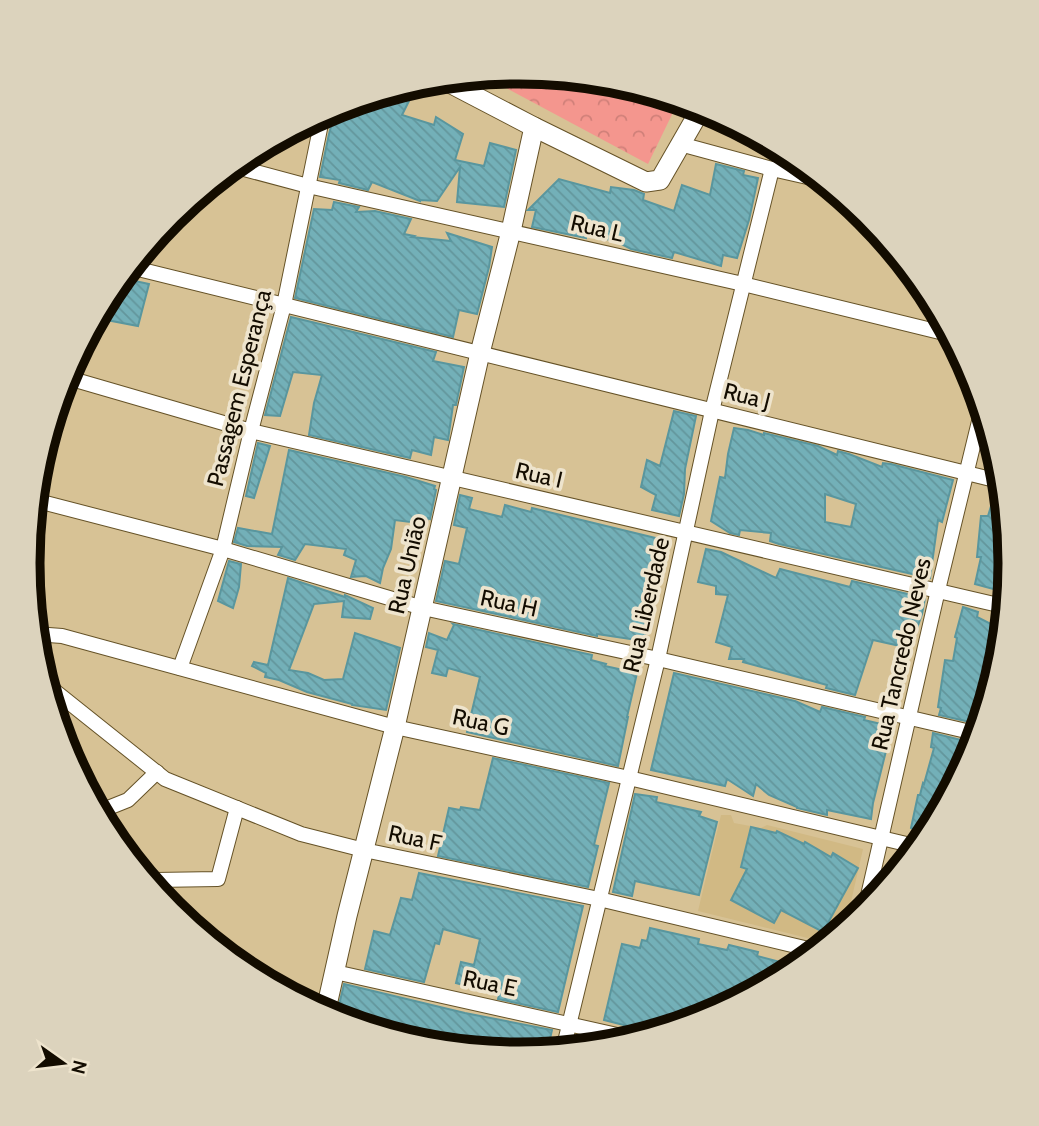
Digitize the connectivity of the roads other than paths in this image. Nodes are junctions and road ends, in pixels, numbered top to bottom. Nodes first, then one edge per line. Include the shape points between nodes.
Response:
1 (459, 88) edge
2 (696, 117) edge
3 (320, 127) edge
4 (534, 127) junction
5 (680, 144) junction
6 (772, 169) junction
7 (247, 170) edge
8 (801, 175) edge
9 (309, 186) junction
10 (511, 232) junction
11 (140, 270) edge
12 (743, 284) junction
13 (284, 305) junction
14 (939, 332) edge
15 (480, 354) junction
16 (77, 380) edge
17 (712, 411) junction
18 (978, 425) edge
19 (251, 430) junction
20 (966, 474) junction
21 (452, 478) junction
22 (992, 480) edge
23 (44, 503) edge
24 (686, 532) junction
25 (223, 549) junction
26 (938, 590) junction
27 (997, 605) edge
28 (423, 608) junction
29 (45, 635) edge
30 (658, 659) junction
31 (180, 668) junction
32 (61, 700) edge
33 (909, 718) junction
34 (395, 727) junction
35 (968, 731) edge
36 (157, 772) junction
37 (629, 778) junction
38 (107, 808) edge
39 (237, 808) junction
40 (883, 838) junction
41 (908, 844) edge
42 (364, 850) junction
43 (160, 880) edge
44 (870, 890) edge
45 (599, 899) junction
46 (804, 948) edge
47 (335, 972) junction
48 (328, 1003) edge
49 (569, 1024) junction
50 (610, 1033) edge
51 (565, 1040) edge

1 - 4 main road
2 - 5 main road
3 - 9 street, Passagem Esperança
4 - 5 main road via 646,182 658,181
4 - 10 main road, Rua União
5 - 6 street
6 - 8 street
6 - 12 street, Rua Liberdade
7 - 9 street, Rua L
9 - 10 street, Rua L
9 - 13 street, Passagem Esperança
10 - 12 street, Rua L
10 - 15 main road, Rua União
11 - 13 street
12 - 14 street, Rua L
12 - 17 street, Rua Liberdade
13 - 15 street
13 - 19 street, Passagem Esperança
15 - 17 street, Rua J
15 - 21 main road, Rua União
16 - 19 street, Rua I
17 - 20 street, Rua J
17 - 24 street, Rua Liberdade
18 - 20 street, Rua Tancredo Neves
19 - 21 street, Rua I
19 - 25 street, Passagem Esperança
20 - 22 street, Rua J
20 - 26 street, Rua Tancredo Neves
21 - 24 street, Rua I
21 - 28 main road, Rua União
23 - 25 street, Rua H
24 - 26 street, Rua I
24 - 30 street, Rua Liberdade
25 - 28 street, Rua H
25 - 31 street, Passagem Esperança
26 - 27 street, Rua I
26 - 33 street, Rua Tancredo Neves
28 - 30 street, Rua H
28 - 34 main road, Rua União
29 - 31 street, Rua G
30 - 33 street, Rua H
30 - 37 street, Rua Liberdade
31 - 34 street, Rua G
32 - 36 street, Rua F
33 - 35 street, Rua H
33 - 40 street, Rua Tancredo Neves
34 - 37 street, Rua G
34 - 42 main road, Rua União
36 - 38 street via 128,800
36 - 39 street, Rua F
37 - 40 street, Rua G
37 - 45 street, Rua Liberdade
39 - 42 street, Rua F via 301,834
39 - 43 street via 218,879
40 - 41 street, Rua G
40 - 44 street, Rua Tancredo Neves
42 - 45 street, Rua F
42 - 47 main road, Rua União
45 - 46 street, Rua F
45 - 49 street, Rua Liberdade
47 - 48 main road, Rua União
47 - 49 street, Rua E
49 - 50 street, Rua E
49 - 51 street, Rua Liberdade

